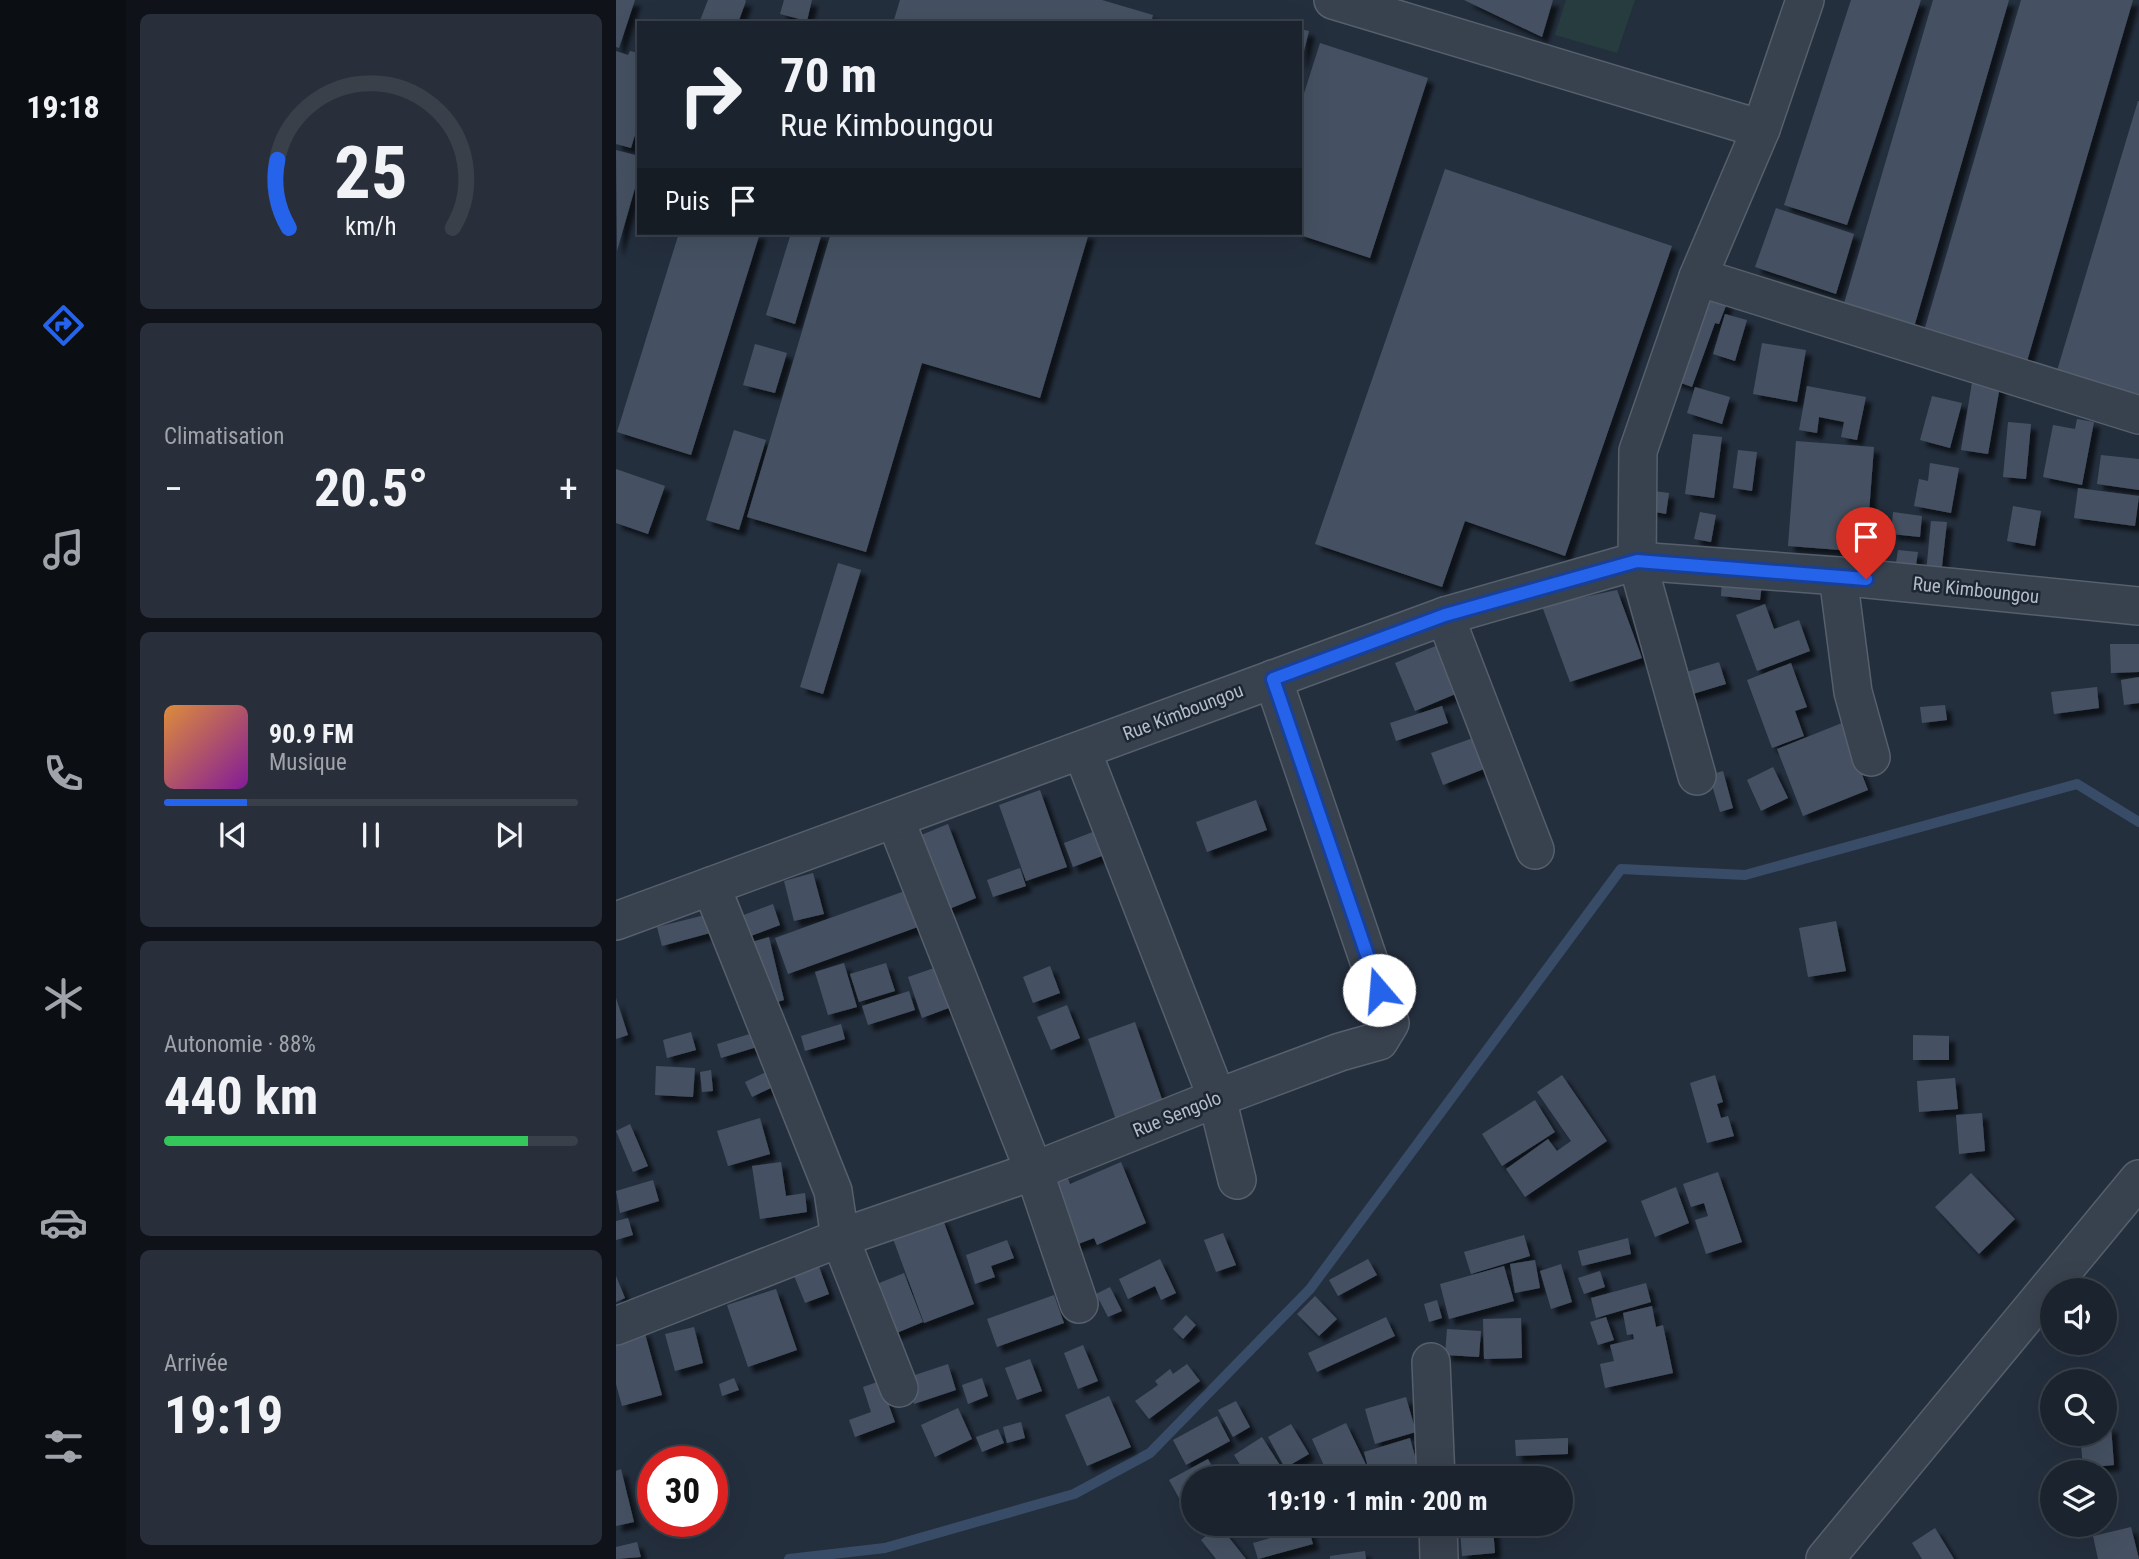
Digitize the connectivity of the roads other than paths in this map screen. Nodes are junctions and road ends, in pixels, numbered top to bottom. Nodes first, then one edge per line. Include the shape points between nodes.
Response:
1 (1332, 0) edge
2 (1805, 0) edge
3 (1761, 129) junction
4 (1698, 277) junction
5 (2139, 415) edge
6 (1637, 561) junction
7 (1838, 576) junction
8 (2139, 606) edge
9 (1445, 615) junction
10 (1273, 679) junction
11 (1082, 751) junction
12 (1871, 757) dead end
13 (1697, 776) dead end
14 (895, 819) junction
15 (1535, 850) dead end
16 (711, 886) junction
17 (616, 922) edge
18 (1217, 1098) junction
19 (1034, 1171) junction
20 (2139, 1179) edge
21 (1237, 1180) dead end
22 (840, 1238) junction
23 (1079, 1304) dead end
24 (616, 1326) edge
25 (1431, 1362) dead end
26 (899, 1388) dead end
27 (1435, 1466) edge
28 (1438, 1536) edge
29 (1439, 1559) edge
30 (1825, 1559) edge

1 - 3 street
2 - 3 street
3 - 4 street
4 - 5 street
4 - 6 street via 1638,451
6 - 7 street, Rue Kimboungou
6 - 9 street, Rue Kimboungou
6 - 13 street
7 - 8 street, Rue Kimboungou
7 - 12 street via 1853,692
9 - 10 street, Rue Kimboungou
9 - 15 street
10 - 11 street, Rue Kimboungou
10 - 18 street, Rue Sengolo via 1390,1023 1379,1041
11 - 14 street, Rue Kimboungou
11 - 18 street
14 - 16 street, Rue Kimboungou
14 - 19 street
16 - 17 street, Rue Kimboungou
16 - 22 street via 833,1191
18 - 19 street, Rue Sengolo
18 - 21 street
19 - 22 street, Rue Sengolo
19 - 23 street
20 - 30 street
22 - 24 street, Rue Sengolo
22 - 26 street
25 - 27 street
28 - 29 street

